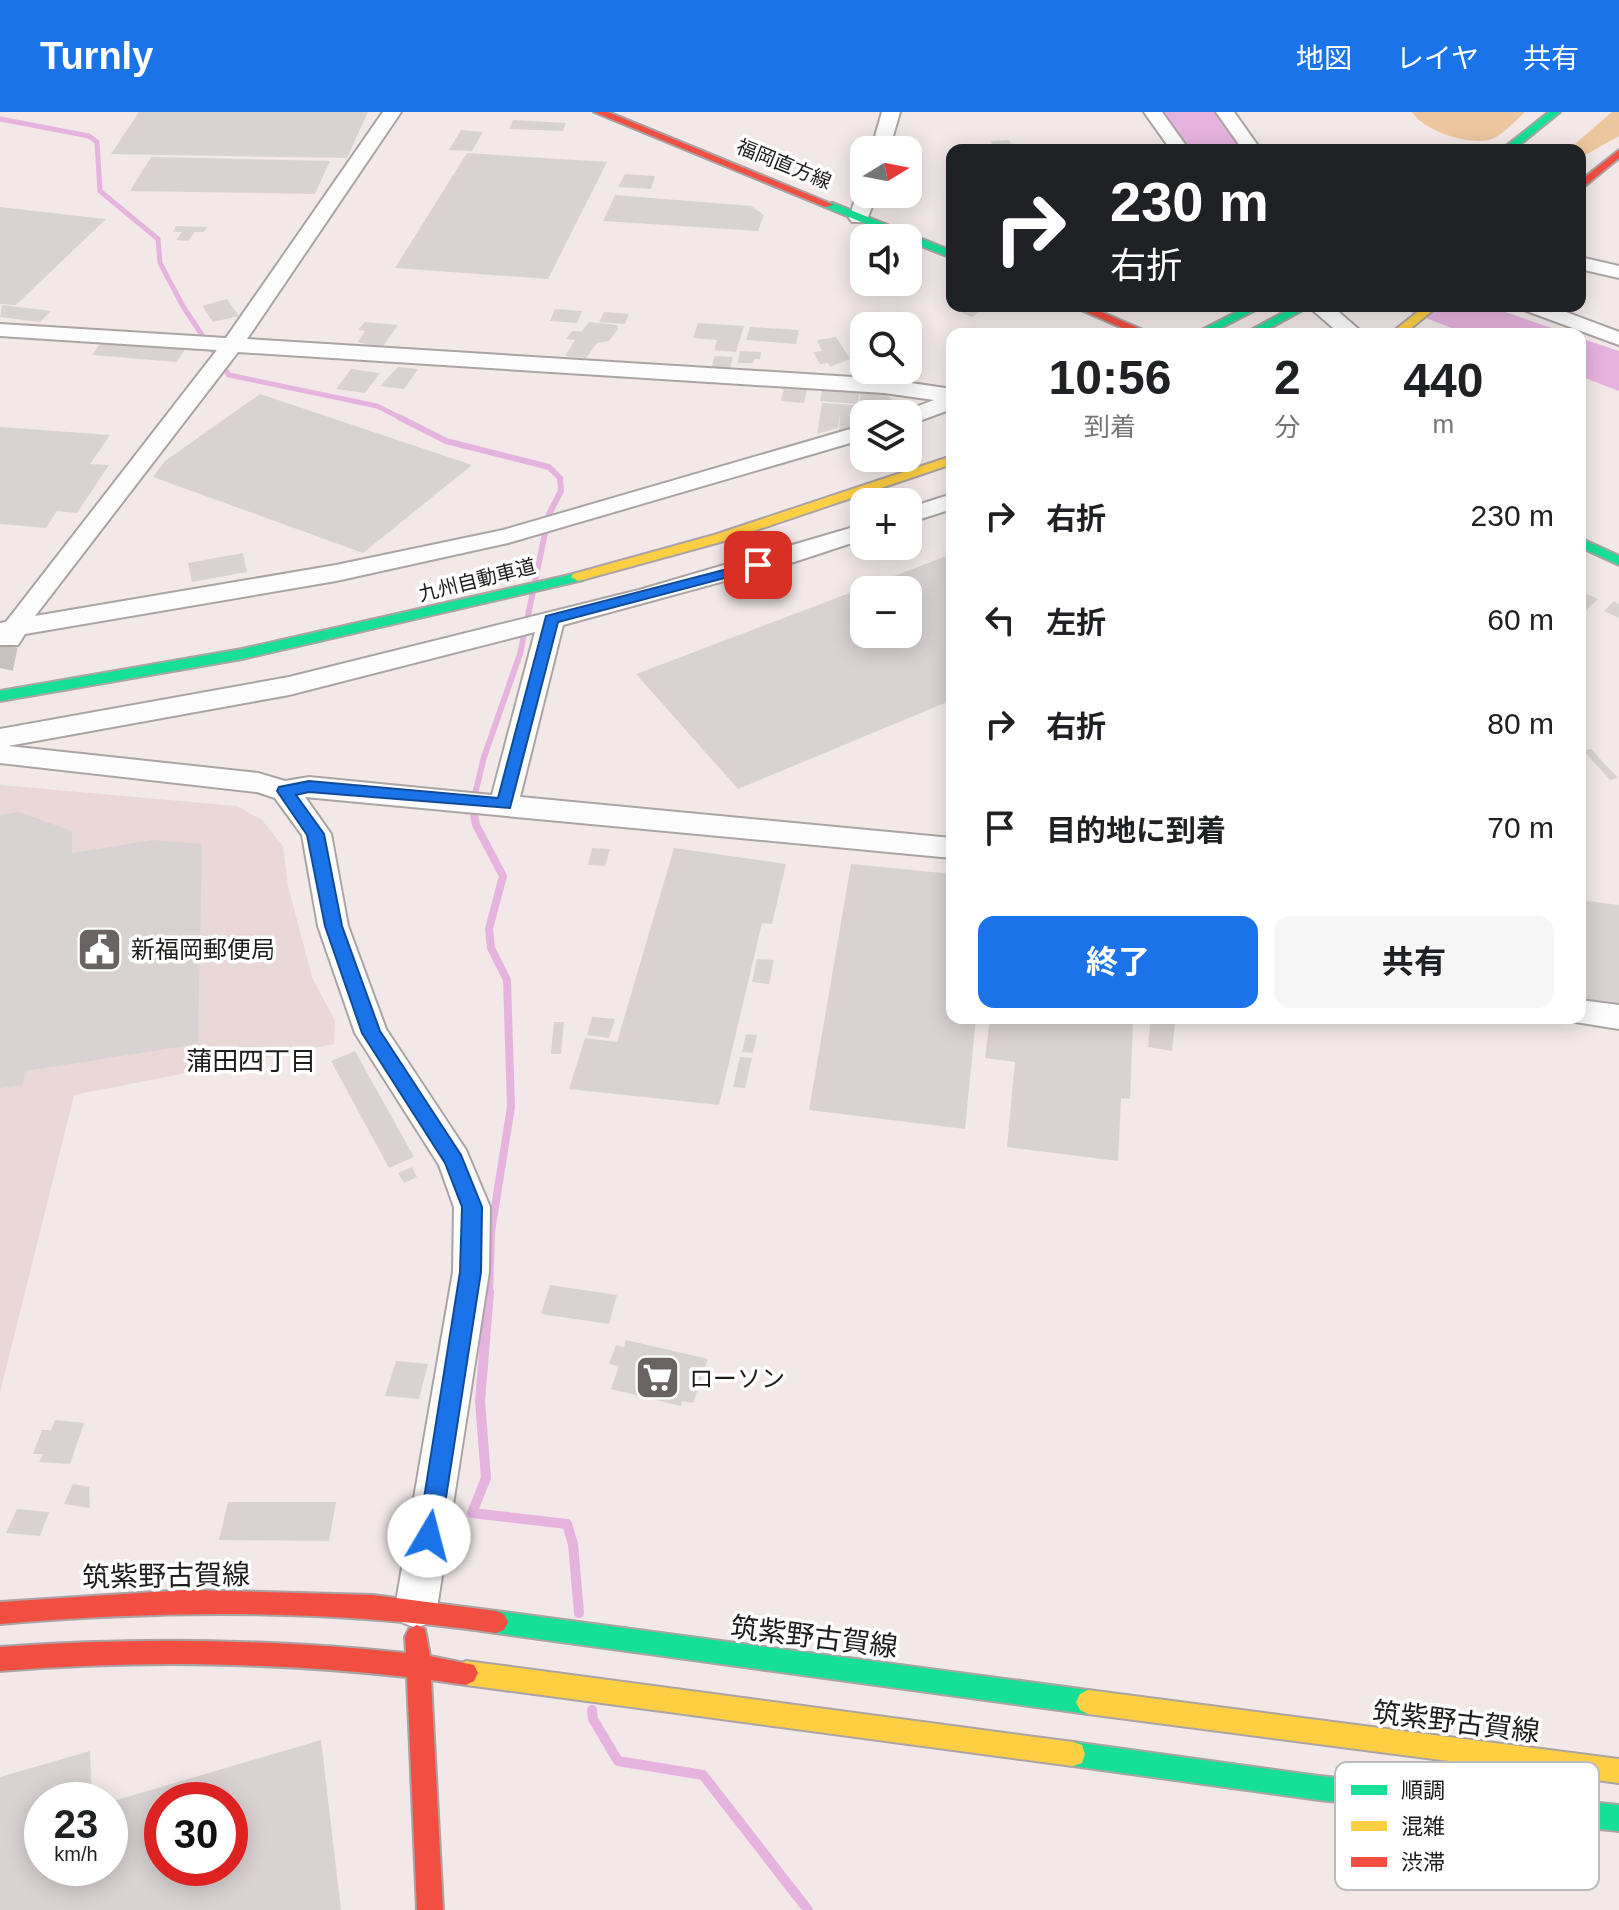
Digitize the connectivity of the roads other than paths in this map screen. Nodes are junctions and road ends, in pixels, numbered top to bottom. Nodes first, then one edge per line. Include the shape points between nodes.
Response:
1 (392, 112) edge
2 (891, 112) edge
3 (1153, 112) edge
4 (1225, 112) edge
5 (1555, 112) edge
6 (591, 115) edge
7 (884, 136) edge
8 (1176, 144) edge
9 (1248, 144) edge
10 (1514, 144) edge
11 (1619, 153) edge
12 (1586, 182) edge
13 (862, 208) edge
14 (859, 218) junction
15 (850, 226) edge
16 (946, 253) edge
17 (922, 256) edge
18 (1586, 264) edge
19 (946, 266) edge
20 (1619, 272) edge
21 (1057, 312) dead end
22 (1093, 312) edge
23 (1245, 312) edge
24 (1292, 312) edge
25 (1326, 312) edge
26 (1424, 312) edge
27 (1547, 312) edge
28 (1096, 328) edge
29 (1131, 328) edge
30 (1212, 328) edge
31 (1262, 328) edge
32 (1346, 328) edge
33 (1404, 328) edge
34 (0, 330) edge
35 (1619, 339) edge
36 (233, 344) junction
37 (946, 397) edge
38 (946, 401) edge
39 (922, 412) edge
40 (850, 436) edge
41 (946, 462) edge
42 (946, 503) edge
43 (922, 511) edge
44 (1586, 526) edge
45 (850, 536) edge
46 (1619, 542) edge
47 (1586, 545) edge
48 (1619, 561) edge
49 (551, 619) junction
50 (7, 635) edge
51 (0, 696) edge
52 (0, 738) edge
53 (0, 754) edge
54 (285, 791) junction
55 (504, 804) junction
56 (946, 847) edge
57 (1586, 1013) edge
58 (1619, 1017) edge
59 (416, 1608) junction
60 (0, 1613) edge
61 (0, 1659) edge
62 (418, 1666) junction
63 (1550, 1762) edge
64 (1599, 1768) edge
65 (1619, 1771) edge
66 (1335, 1789) edge
67 (1599, 1816) edge
68 (1619, 1818) edge
69 (430, 1910) edge

1 - 36 street
2 - 7 street
3 - 8 street
4 - 9 street
5 - 10 main road
6 - 14 main road, 福岡直方線
6 - 15 main road, 福岡直方線
11 - 12 main road
13 - 14 street
14 - 16 main road, 福岡直方線
17 - 19 main road
18 - 20 street
21 - 28 main road
22 - 29 main road
23 - 30 main road
24 - 31 main road
25 - 32 street
26 - 33 main road
27 - 35 street
34 - 36 street
36 - 37 street via 884,386
36 - 50 street
38 - 39 street
40 - 50 street via 508,536 336,573 127,606
41 - 51 main road, 九州自動車道 via 816,508 560,582 178,667
42 - 43 street
44 - 46 main road
45 - 49 street
47 - 48 main road
49 - 52 street via 289,686
49 - 55 street
53 - 54 street via 258,783
54 - 55 street via 309,787
54 - 59 street via 316,834 333,926 371,1033 454,1160 472,1207 471,1272
55 - 56 street
57 - 58 street
59 - 60 main road, 筑紫野古賀線 via 257,1602 81,1605
59 - 62 main road
59 - 63 main road, 筑紫野古賀線 via 662,1646
61 - 62 main road via 84,1649 171,1649 267,1651
62 - 66 main road
62 - 69 main road
64 - 65 main road, 筑紫野古賀線
67 - 68 main road

